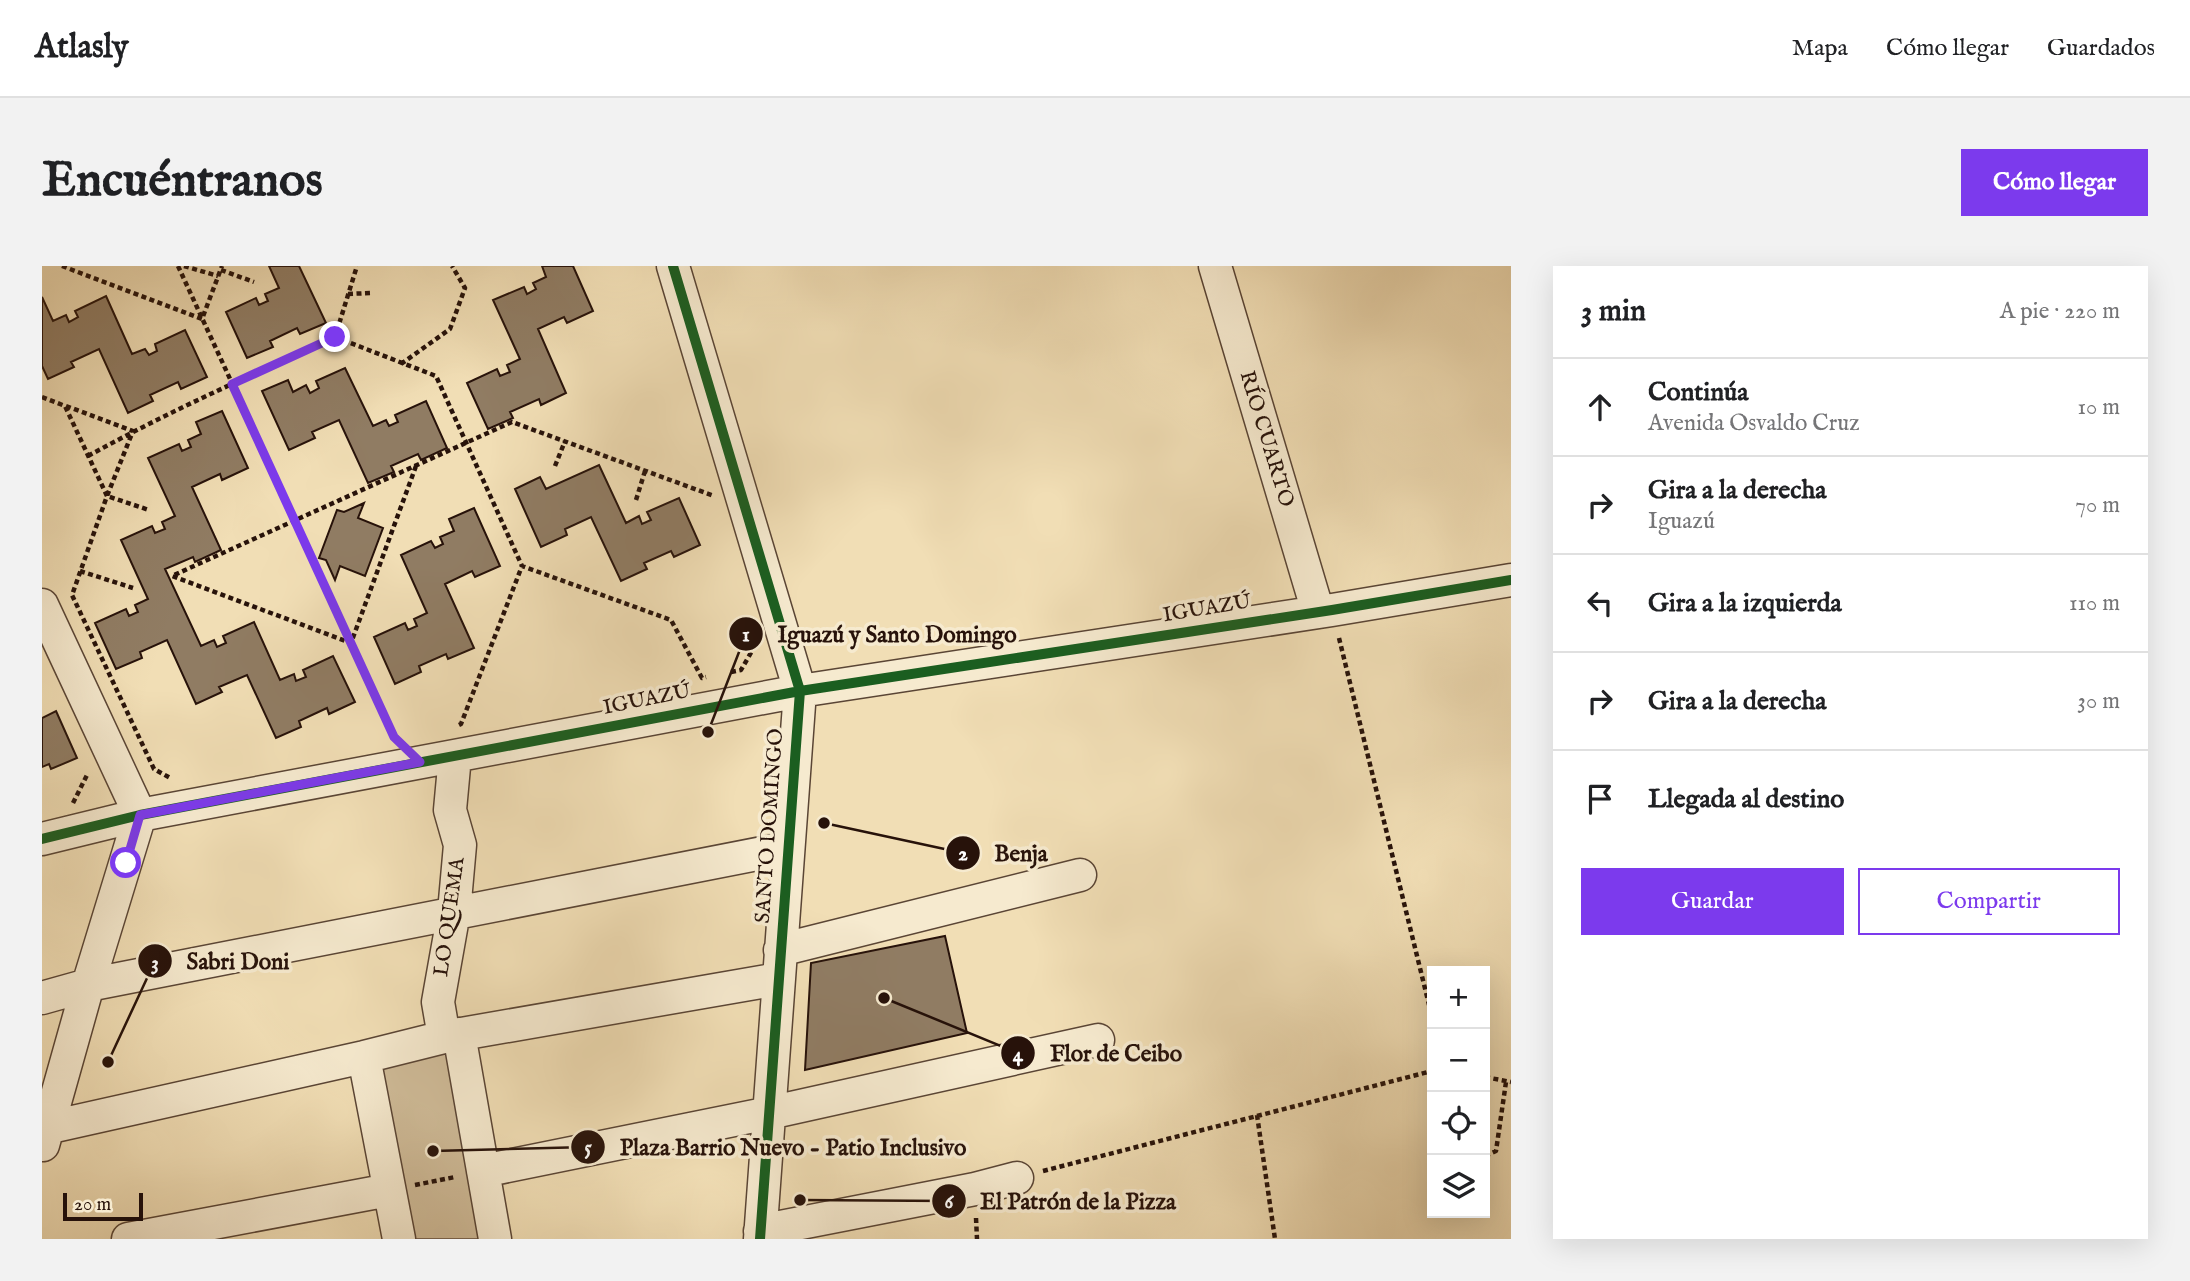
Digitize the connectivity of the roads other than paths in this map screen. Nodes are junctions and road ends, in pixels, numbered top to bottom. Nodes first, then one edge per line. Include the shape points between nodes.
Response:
1 (673, 266) edge
2 (1215, 266) edge
3 (1511, 580) edge
4 (42, 605) edge
5 (1325, 611) junction
6 (800, 691) junction
7 (451, 741) junction
8 (140, 815) junction
9 (42, 839) edge
10 (788, 848) junction
11 (1080, 875) dead end
12 (454, 912) junction
13 (779, 964) junction
14 (88, 985) junction
15 (42, 998) edge
16 (451, 1035) junction
17 (1098, 1040) dead end
18 (364, 1057) junction
19 (769, 1113) junction
20 (44, 1135) edge
21 (483, 1171) junction
22 (1017, 1178) road end
23 (389, 1190) junction
24 (760, 1235) edge
25 (128, 1239) edge
26 (399, 1239) edge
27 (495, 1239) edge

1 - 6 street, SANTO DOMINGO
2 - 5 street, RÍO CUARTO
3 - 5 street, IGUAZÚ
4 - 8 street
5 - 6 street, IGUAZÚ
6 - 7 street, IGUAZÚ
6 - 10 street, SANTO DOMINGO
7 - 8 street, IGUAZÚ
7 - 12 street, LO QUEMA via 450,810 460,845
8 - 9 street, IGUAZÚ
8 - 14 street
10 - 12 street
10 - 13 street, SANTO DOMINGO
11 - 13 street
12 - 14 street
12 - 16 street, LO QUEMA via 438,1002
13 - 16 street
13 - 19 street, SANTO DOMINGO
14 - 15 street
14 - 20 street
16 - 18 street
16 - 21 street, LO QUEMA
17 - 19 street
18 - 20 street
18 - 23 street
19 - 21 street
19 - 24 street, SANTO DOMINGO
21 - 27 street, LO QUEMA
22 - 24 street
23 - 25 street
23 - 26 street

